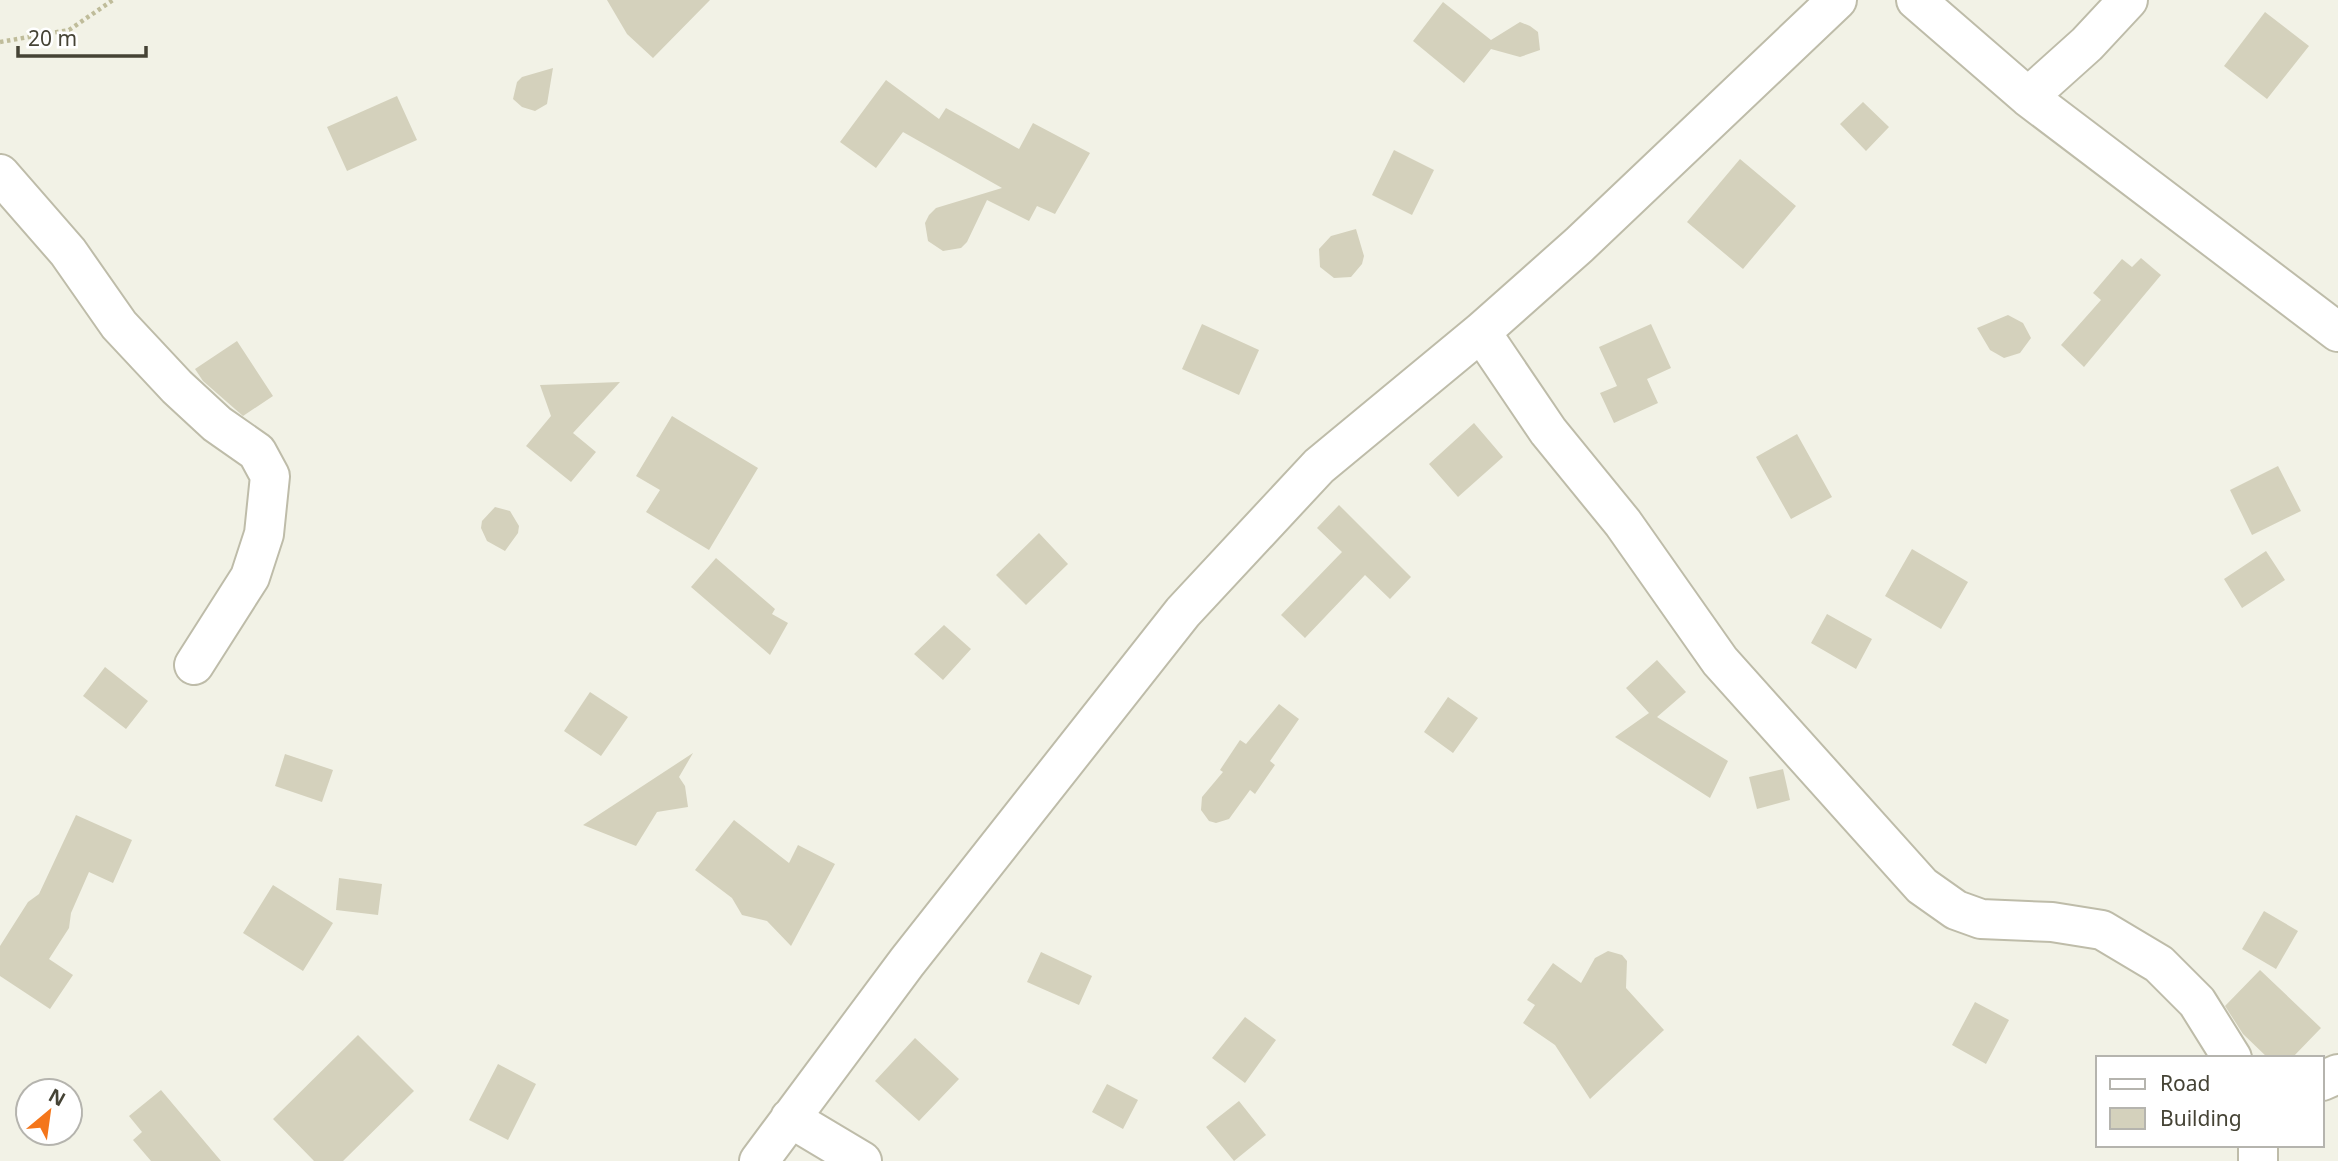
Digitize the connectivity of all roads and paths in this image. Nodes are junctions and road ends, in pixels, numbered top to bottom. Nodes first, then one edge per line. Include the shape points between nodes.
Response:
1 (113, 0) edge
2 (1838, 0) edge
3 (1916, 0) edge
4 (2128, 0) edge
5 (0, 42) edge
6 (2028, 97) junction
7 (0, 174) edge
8 (1481, 332) junction
9 (2338, 332) edge
10 (194, 665) dead end
11 (2231, 1056) edge
12 (790, 1118) junction
13 (759, 1161) edge
14 (862, 1161) edge

1 - 5 path via 69,30
2 - 8 street
3 - 6 street
4 - 6 street
6 - 9 street
7 - 10 street via 68,252 119,325 217,424 257,452 270,476 264,534 250,577
8 - 11 street via 1548,431 1623,523 1720,662 1922,886 1956,910 1981,919 2102,930 2159,964 2197,1002
8 - 12 street via 1320,466 1184,612 907,962
12 - 13 street
12 - 14 street

